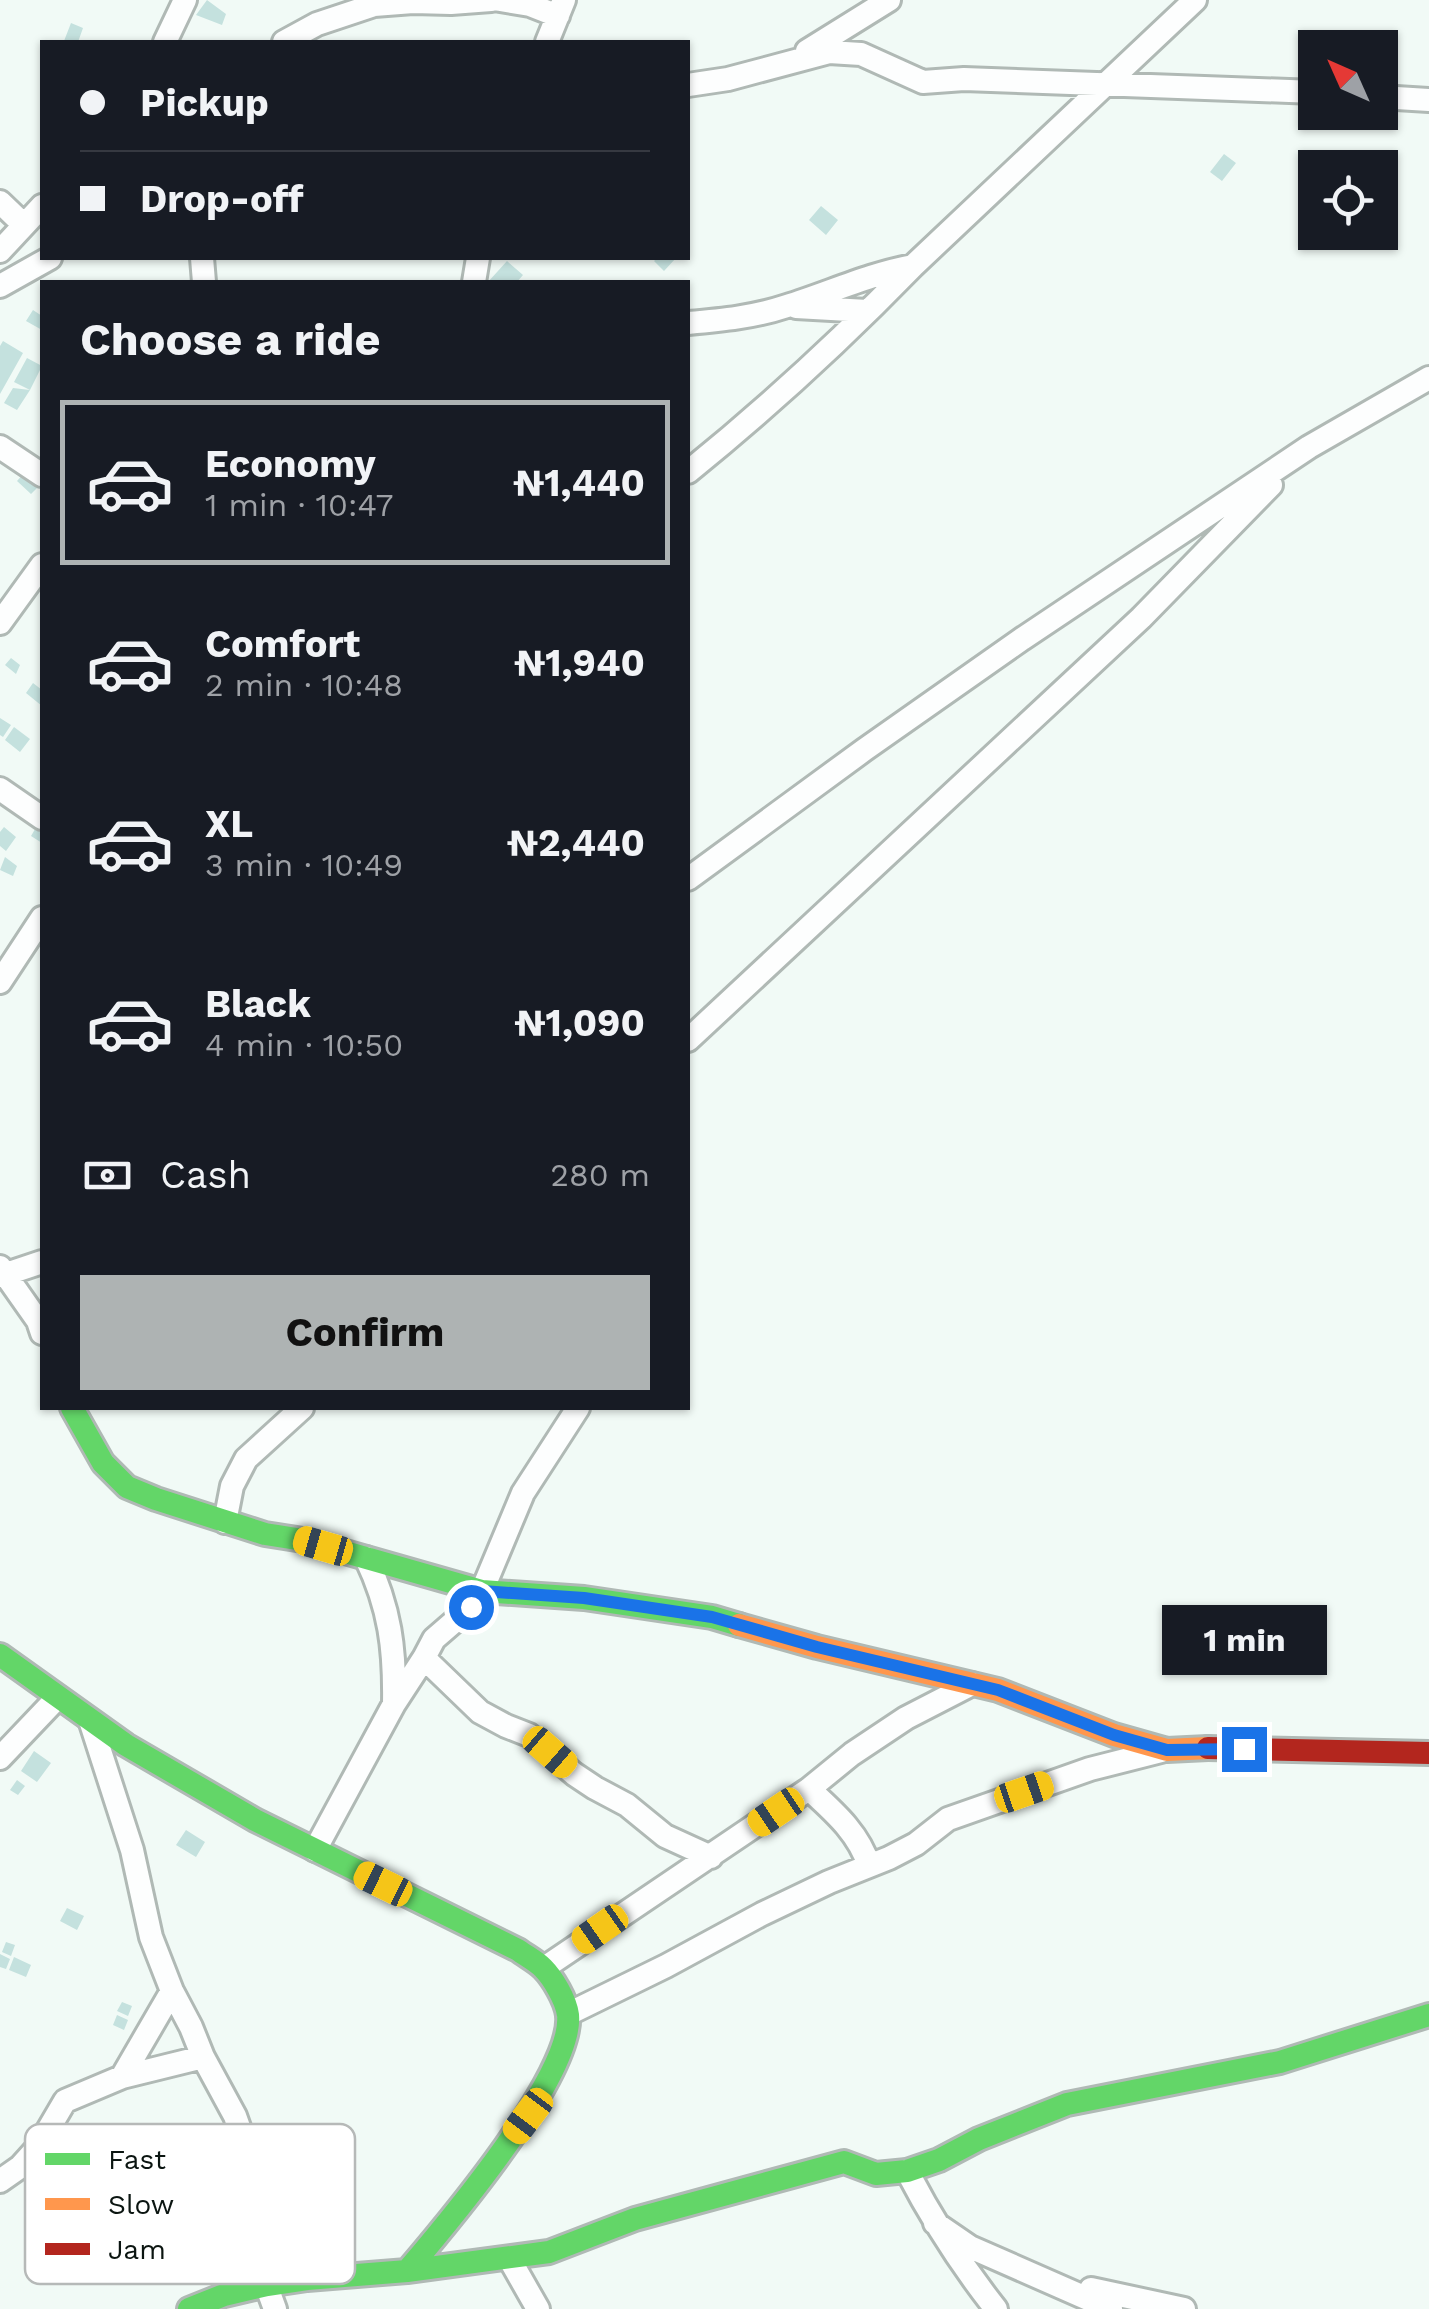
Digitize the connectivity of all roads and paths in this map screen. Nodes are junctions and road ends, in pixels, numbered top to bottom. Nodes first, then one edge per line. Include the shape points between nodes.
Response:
1 (185, 0) edge
2 (491, 0) edge
3 (500, 0) edge
4 (889, 0) edge
5 (1195, 0) edge
6 (561, 8) edge
7 (169, 40) edge
8 (288, 40) edge
9 (548, 40) edge
10 (788, 62) junction
11 (1104, 84) junction
12 (690, 85) edge
13 (1298, 91) edge
14 (1398, 98) edge
15 (1429, 100) edge
16 (0, 202) edge
17 (40, 208) edge
18 (24, 225) junction
19 (0, 250) edge
20 (46, 260) edge
21 (913, 266) junction
22 (0, 286) edge
23 (786, 307) junction
24 (867, 311) junction
25 (690, 323) edge
26 (1429, 378) edge
27 (0, 447) edge
28 (1309, 448) junction
29 (690, 470) edge
30 (40, 474) edge
31 (40, 568) edge
32 (0, 623) edge
33 (0, 789) edge
34 (40, 817) edge
35 (690, 878) edge
36 (40, 921) edge
37 (0, 982) edge
38 (690, 1038) edge
39 (40, 1262) edge
40 (2, 1272) edge
41 (40, 1327) edge
42 (73, 1410) edge
43 (300, 1410) edge
44 (577, 1410) edge
45 (224, 1522) junction
46 (366, 1558) junction
47 (482, 1591) junction
48 (0, 1655) edge
49 (424, 1658) junction
50 (972, 1684) junction
51 (58, 1696) junction
52 (394, 1704) junction
53 (90, 1720) junction
54 (1167, 1750) junction
55 (1429, 1753) edge
56 (0, 1758) edge
57 (808, 1789) junction
58 (315, 1850) junction
59 (710, 1857) junction
60 (869, 1866) junction
61 (544, 1968) junction
62 (172, 1992) junction
63 (568, 2014) junction
64 (1429, 2015) edge
65 (203, 2057) junction
66 (122, 2077) junction
67 (52, 2124) edge
68 (239, 2124) edge
69 (25, 2161) edge
70 (907, 2172) junction
71 (0, 2181) edge
72 (935, 2223) junction
73 (510, 2258) junction
74 (407, 2271) junction
75 (355, 2275) edge
76 (1044, 2279) junction
77 (274, 2284) edge
78 (267, 2285) junction
79 (189, 2309) edge
80 (276, 2309) edge
81 (538, 2309) edge
82 (996, 2309) edge
83 (1111, 2309) edge
84 (1184, 2309) edge

1 - 7 street
2 - 8 street via 374,5
3 - 6 street
4 - 10 street
5 - 11 street
6 - 9 street
10 - 11 street via 829,52 861,54 922,82
10 - 12 street
11 - 13 street
11 - 21 street
14 - 15 street
16 - 18 street
17 - 18 street
18 - 19 street
20 - 22 street
21 - 23 street
21 - 24 street
23 - 24 street
23 - 25 street
24 - 29 street
26 - 28 street
27 - 30 street
28 - 35 street via 1022,639
28 - 38 street via 1141,618
31 - 32 street
33 - 34 street
36 - 37 street
39 - 40 street
40 - 41 street
42 - 45 street via 127,1487
43 - 45 street via 246,1459
44 - 47 street via 522,1493
45 - 46 street
46 - 47 street
46 - 52 street via 391,1628
47 - 49 street
47 - 50 street via 712,1617
48 - 51 street
49 - 52 street
49 - 59 street via 480,1712 529,1735 665,1836
50 - 54 street
50 - 57 street via 906,1718
51 - 53 street
51 - 56 street
52 - 58 street
53 - 58 street
53 - 62 street
54 - 55 street
54 - 60 street via 1090,1769 948,1819 916,1844
57 - 59 street
57 - 60 street via 844,1822
58 - 61 street
59 - 61 street
60 - 63 street
61 - 63 street
62 - 65 street
62 - 66 street
63 - 74 street via 568,2040 528,2116
64 - 70 street via 1280,2062 1067,2104
65 - 66 street
65 - 68 street
66 - 67 street via 65,2101
69 - 71 street
70 - 72 street
70 - 73 street via 876,2174 844,2162 635,2219 549,2252
72 - 76 street via 970,2248
72 - 82 street
73 - 74 street
73 - 81 street
74 - 75 street
76 - 83 street
76 - 84 street
77 - 78 street
78 - 79 street
78 - 80 street

